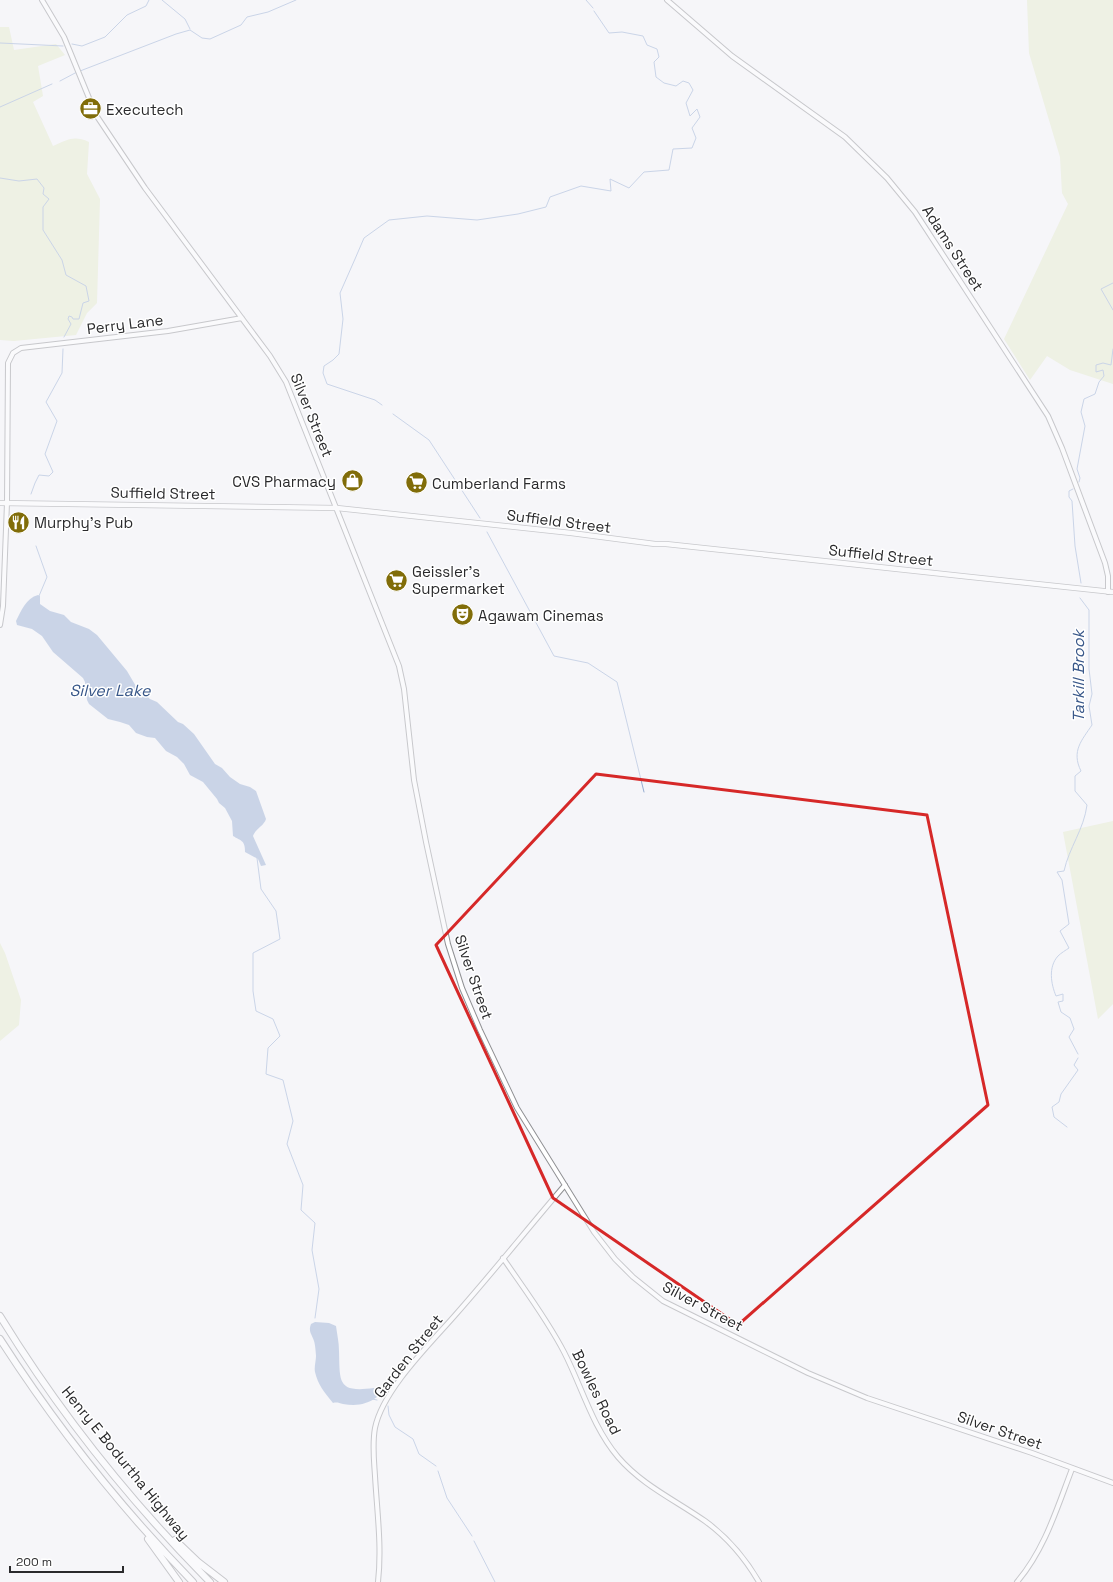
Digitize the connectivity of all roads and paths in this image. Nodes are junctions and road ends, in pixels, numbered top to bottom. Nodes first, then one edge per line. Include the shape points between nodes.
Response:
1 (42, 0) edge
2 (667, 0) edge
3 (242, 318) junction
4 (0, 503) edge
5 (7, 503) junction
6 (336, 508) junction
7 (1110, 592) edge
8 (0, 625) edge
9 (565, 1185) junction
10 (503, 1258) junction
11 (0, 1316) edge
12 (0, 1339) edge
13 (1072, 1469) junction
14 (115, 1476) junction
15 (1113, 1483) edge
16 (124, 1506) junction
17 (179, 1582) edge
18 (193, 1582) edge
19 (210, 1582) edge
20 (224, 1582) edge
21 (378, 1582) edge
22 (758, 1582) edge
23 (1017, 1582) edge

1 - 3 street, Silver Street via 64,37 96,115 145,188
2 - 7 street, Adams Street via 732,56 845,137 909,203 1050,421 1105,563
3 - 5 street, Perry Lane via 168,331 26,348 13,352 9,359 8,372
3 - 6 street, Silver Street via 286,382
4 - 5 main road, Suffield Street
5 - 6 main road, Suffield Street
5 - 8 street
6 - 7 main road, Suffield Street
6 - 9 street, Silver Street via 399,666 404,687 414,780 448,944 459,979 509,1094
9 - 10 street, Garden Street
9 - 13 street, Silver Street via 594,1232 615,1259 637,1280 669,1304 847,1390
10 - 21 street, Garden Street via 419,1356 390,1394 379,1416 373,1449
10 - 22 street, Bowles Road via 557,1338 593,1418 614,1451 641,1479 706,1522 728,1540
11 - 14 highway, Henry E Bodurtha Highway via 56,1400
12 - 16 highway, Henry E Bodurtha Highway via 55,1419
13 - 15 street, Silver Street
13 - 23 street via 1044,1541
14 - 19 highway, Henry E Bodurtha Highway
14 - 20 highway via 183,1547
16 - 17 highway
16 - 18 highway, Henry E Bodurtha Highway

